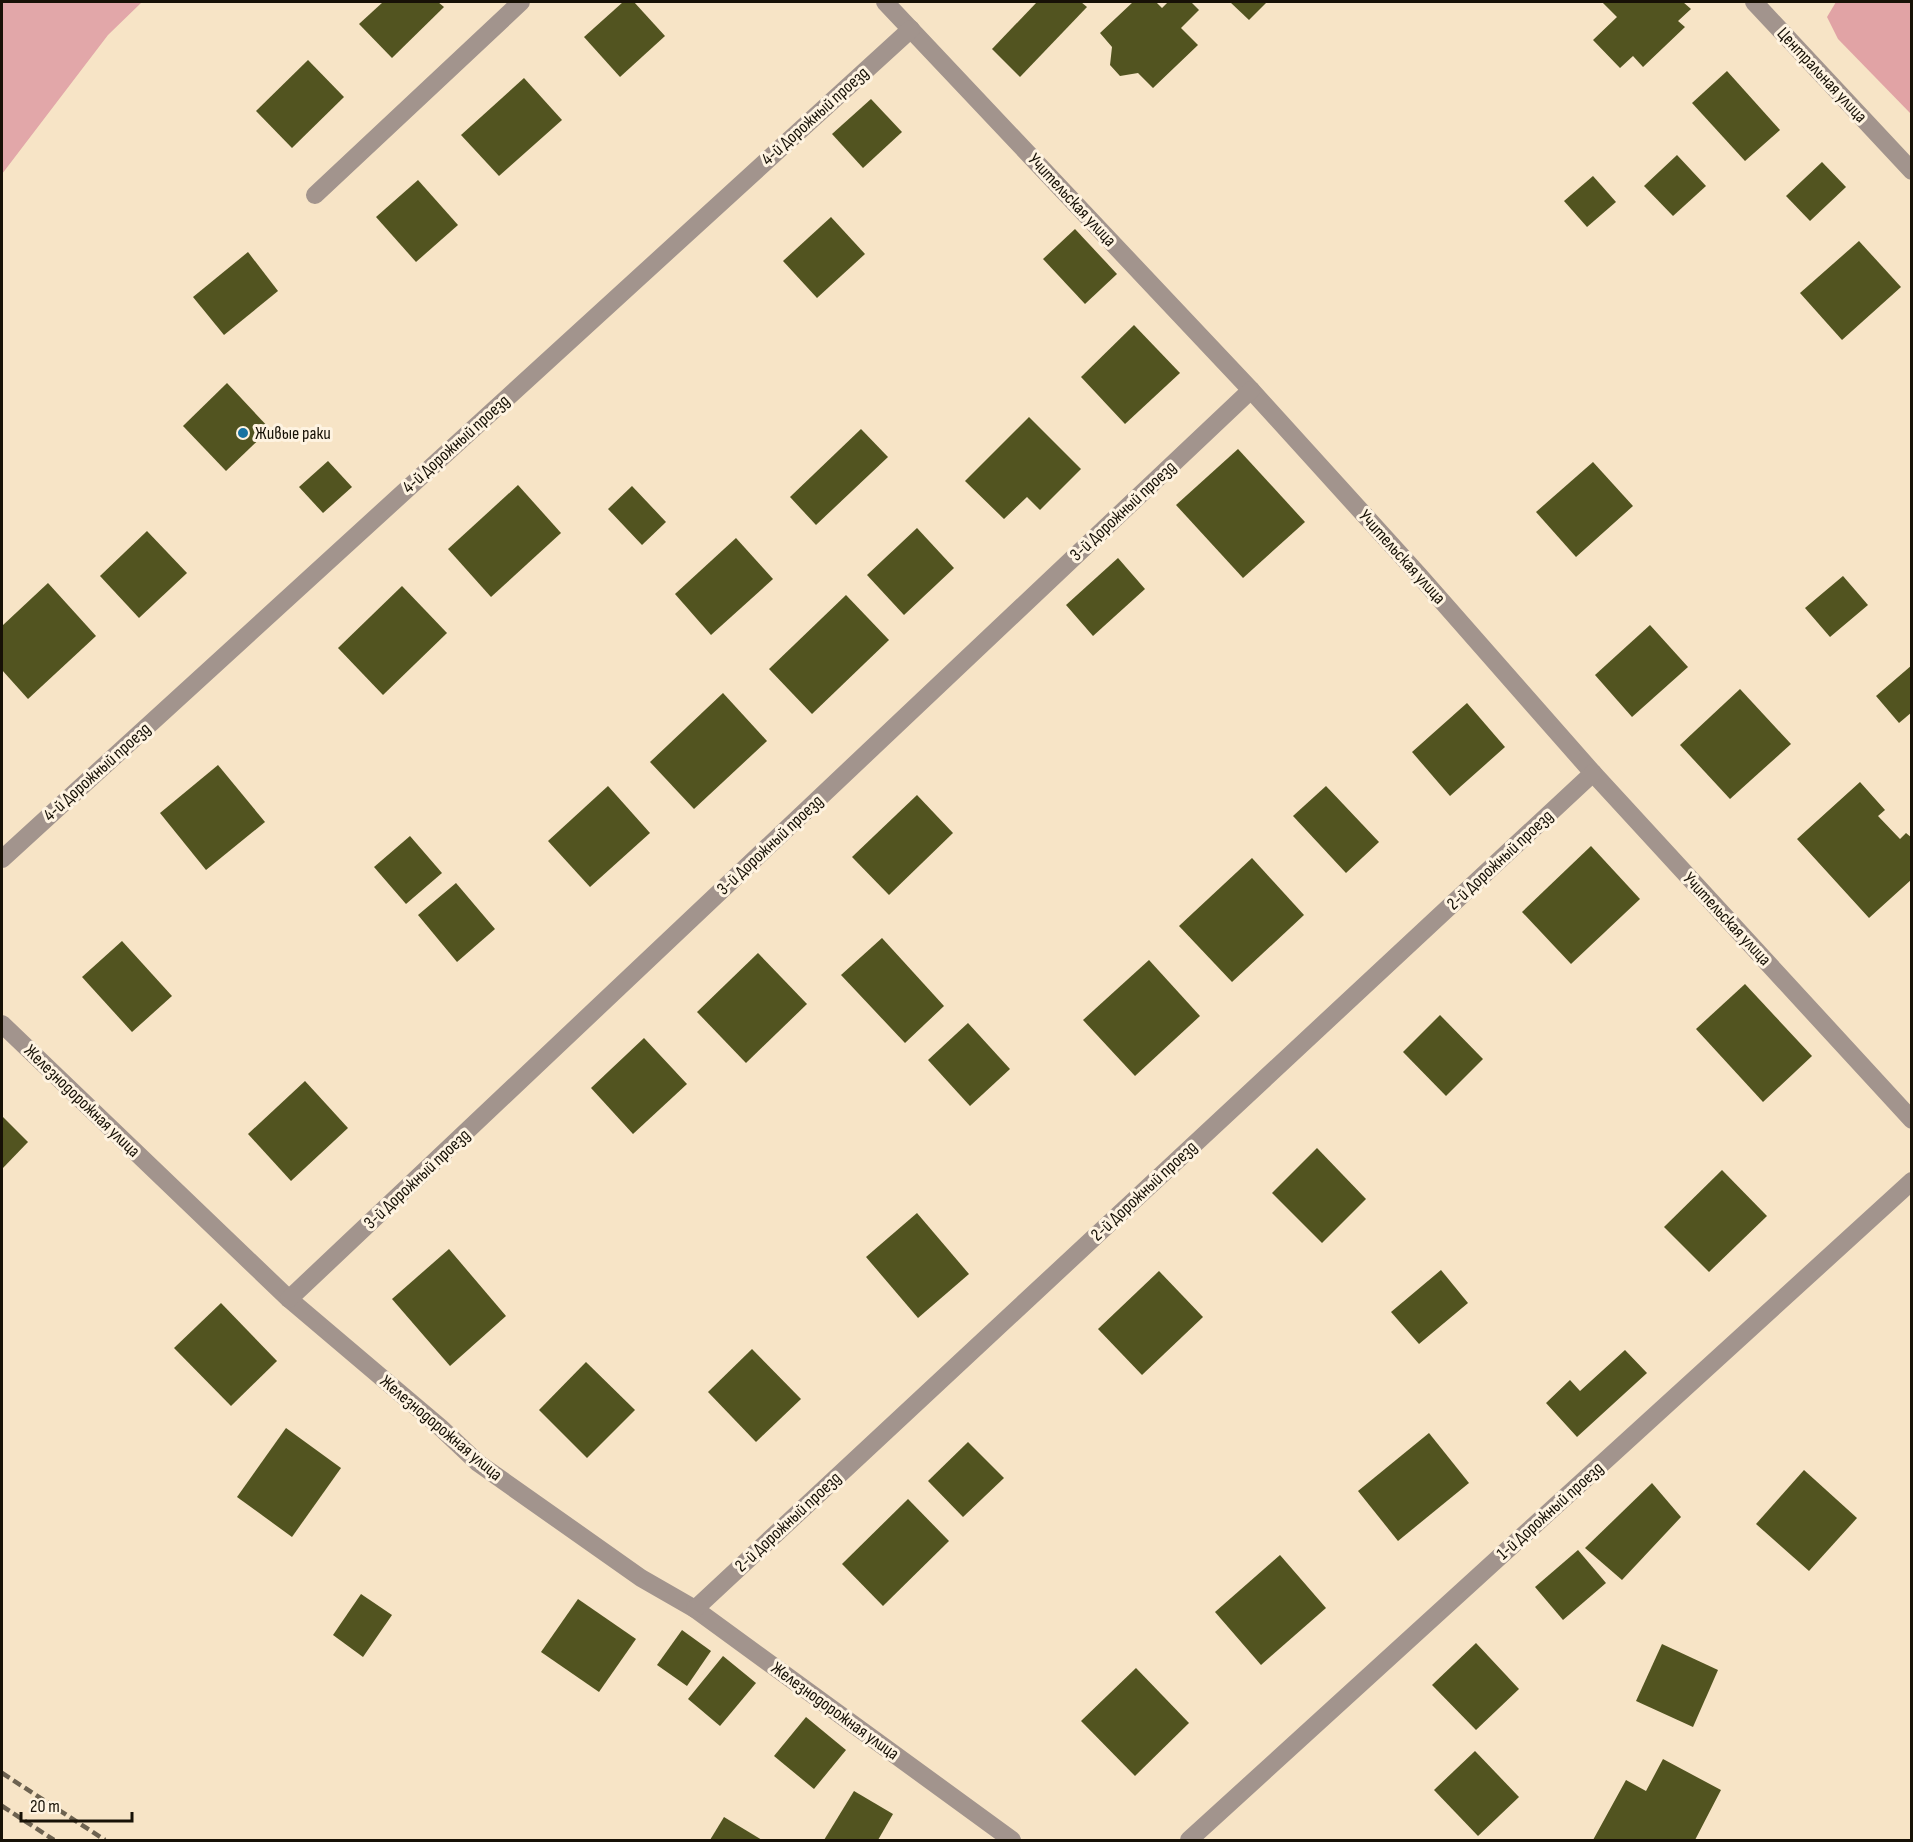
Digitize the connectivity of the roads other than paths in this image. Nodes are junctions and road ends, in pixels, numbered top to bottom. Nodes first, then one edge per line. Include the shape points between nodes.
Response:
1 (521, 2) edge
2 (885, 2) edge
3 (1754, 2) edge
4 (911, 29) junction
5 (1911, 171) edge
6 (315, 195) dead end
7 (1251, 390) junction
8 (1593, 773) junction
9 (2, 859) edge
10 (2, 1024) edge
11 (1911, 1120) edge
12 (1911, 1181) edge
13 (289, 1299) junction
14 (695, 1609) junction
15 (1012, 1840) edge
16 (1189, 1840) edge

1 - 6 street
2 - 4 street, Учительская улица
3 - 5 street, Центральная улица
4 - 7 street, Учительская улица
4 - 9 street, 4-й Дорожный проезд
7 - 8 street, Учительская улица
7 - 13 street, 3-й Дорожный проезд
8 - 11 street, Учительская улица
8 - 14 street, 2-й Дорожный проезд
10 - 13 street, Железнодорожная улица
12 - 16 street, 1-й Дорожный проезд
13 - 14 street, Железнодорожная улица via 478,1463 640,1578
14 - 15 street, Железнодорожная улица

